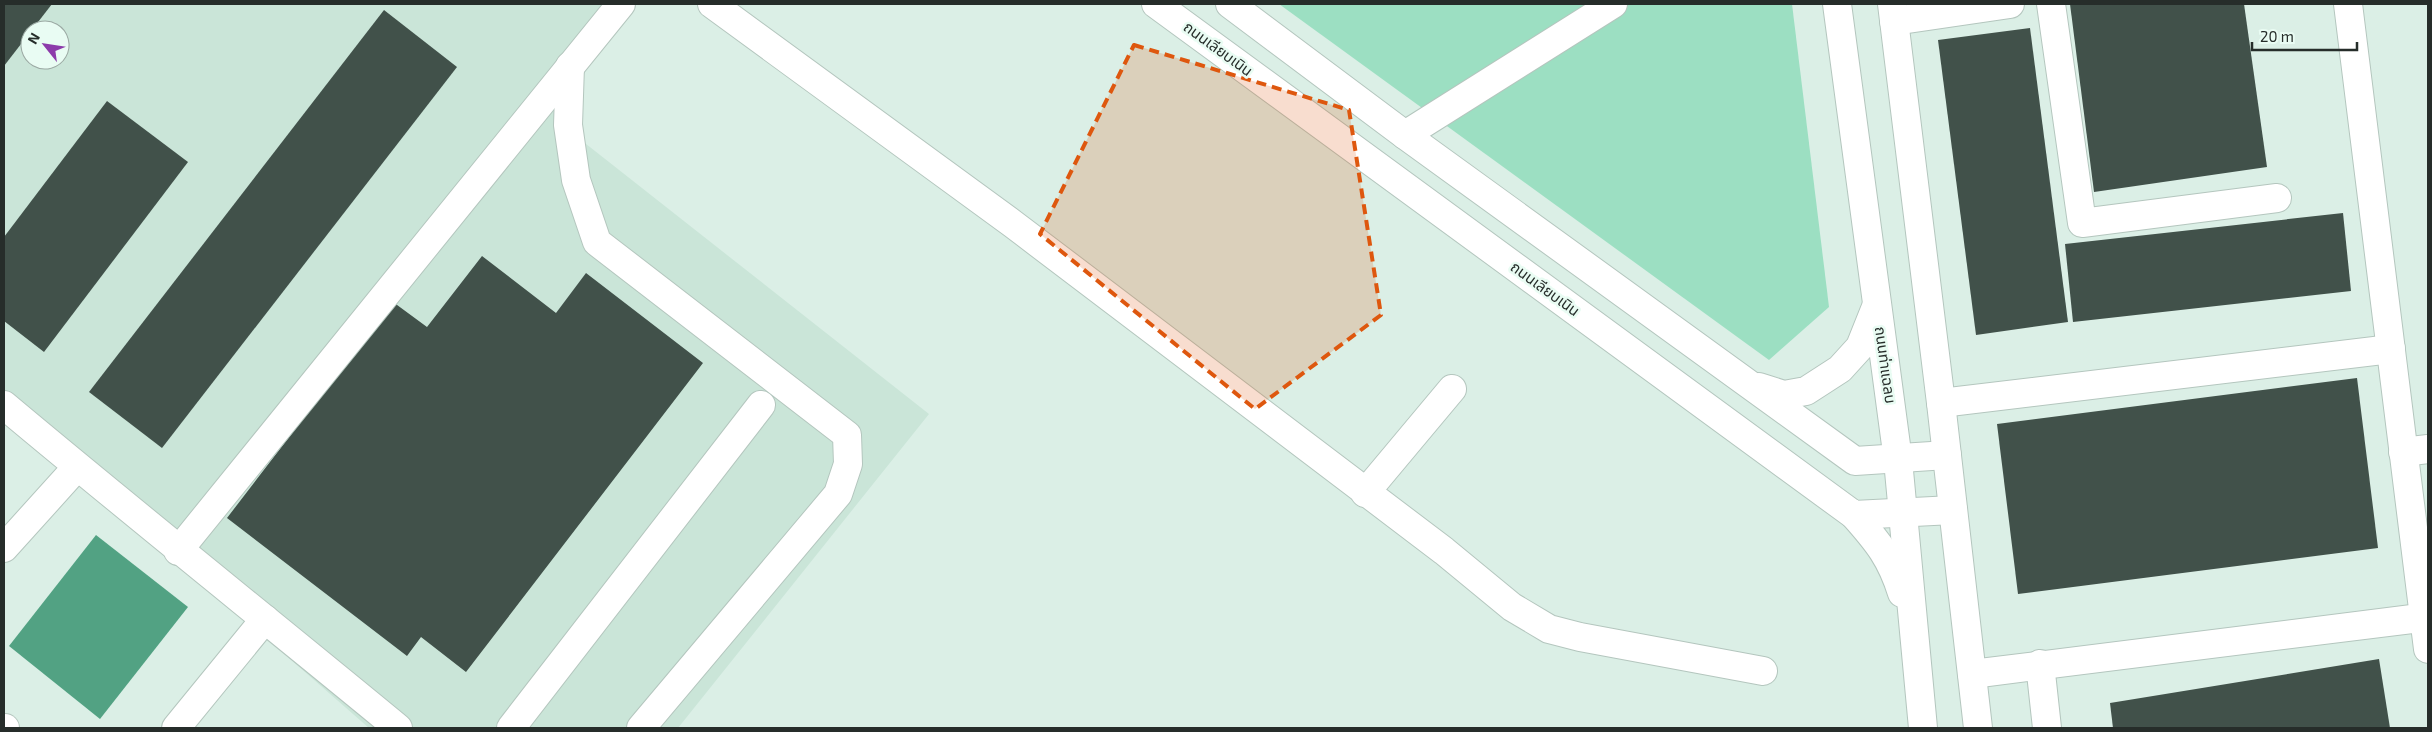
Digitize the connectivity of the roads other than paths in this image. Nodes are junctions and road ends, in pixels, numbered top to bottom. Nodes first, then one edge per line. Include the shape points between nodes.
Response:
1 (621, 4) edge
2 (712, 4) edge
3 (1156, 4) edge
4 (1230, 4) edge
5 (1613, 4) edge
6 (1837, 4) edge
7 (2010, 4) edge
8 (2051, 4) edge
9 (2348, 4) edge
10 (1893, 12) edge
11 (570, 66) junction
12 (1405, 135) junction
13 (2277, 198) dead end
14 (1877, 304) junction
15 (2391, 349) junction
16 (1748, 384) junction
17 (1452, 389) dead end
18 (1941, 403) junction
19 (4, 405) edge
20 (761, 405) dead end
21 (2416, 451) edge
22 (1947, 456) junction
23 (1898, 460) junction
24 (77, 467) junction
25 (1365, 493) junction
26 (1953, 510) junction
27 (1903, 513) junction
28 (1854, 515) junction
29 (4, 548) edge
30 (178, 551) junction
31 (2426, 617) edge
32 (265, 619) junction
33 (1914, 632) junction
34 (2428, 649) edge
35 (2040, 664) junction
36 (1763, 671) dead end
37 (1972, 674) junction
38 (176, 728) edge
39 (398, 728) edge
40 (511, 728) edge
41 (641, 728) edge
42 (1923, 728) edge
43 (1978, 728) edge
44 (2047, 728) edge

1 - 11 main road
2 - 25 main road via 1013,224
3 - 28 main road, ถนนเลียบเนิน
4 - 12 main road
5 - 12 main road
6 - 14 main road, ถนนท่าแฉลบ
7 - 10 main road
8 - 13 main road via 2082,223
9 - 15 main road
10 - 18 main road
11 - 30 main road
11 - 41 main road via 568,125 573,162 576,180 598,242 847,435 848,464 838,494
12 - 16 main road
14 - 16 main road via 1860,347 1840,369 1806,391 1784,395
14 - 23 main road, ถนนท่าแฉลบ
15 - 18 main road
15 - 21 main road
16 - 23 main road via 1856,461
17 - 25 main road
18 - 22 main road
19 - 24 main road
20 - 40 main road
21 - 31 main road
22 - 23 main road
22 - 26 main road
23 - 27 main road, ถนนท่าแฉลบ
24 - 29 main road
24 - 30 main road
25 - 36 main road via 1444,551 1512,607 1549,629
26 - 27 main road
26 - 37 main road
27 - 28 main road
27 - 33 main road, ถนนท่าแฉลบ
28 - 33 main road, ถนนเลียบเนิน via 1882,546 1897,577
30 - 32 main road
31 - 34 main road
31 - 35 main road
32 - 38 main road
32 - 39 main road
33 - 42 main road, ถนนท่าแฉลบ
35 - 37 main road
35 - 44 main road
37 - 43 main road

